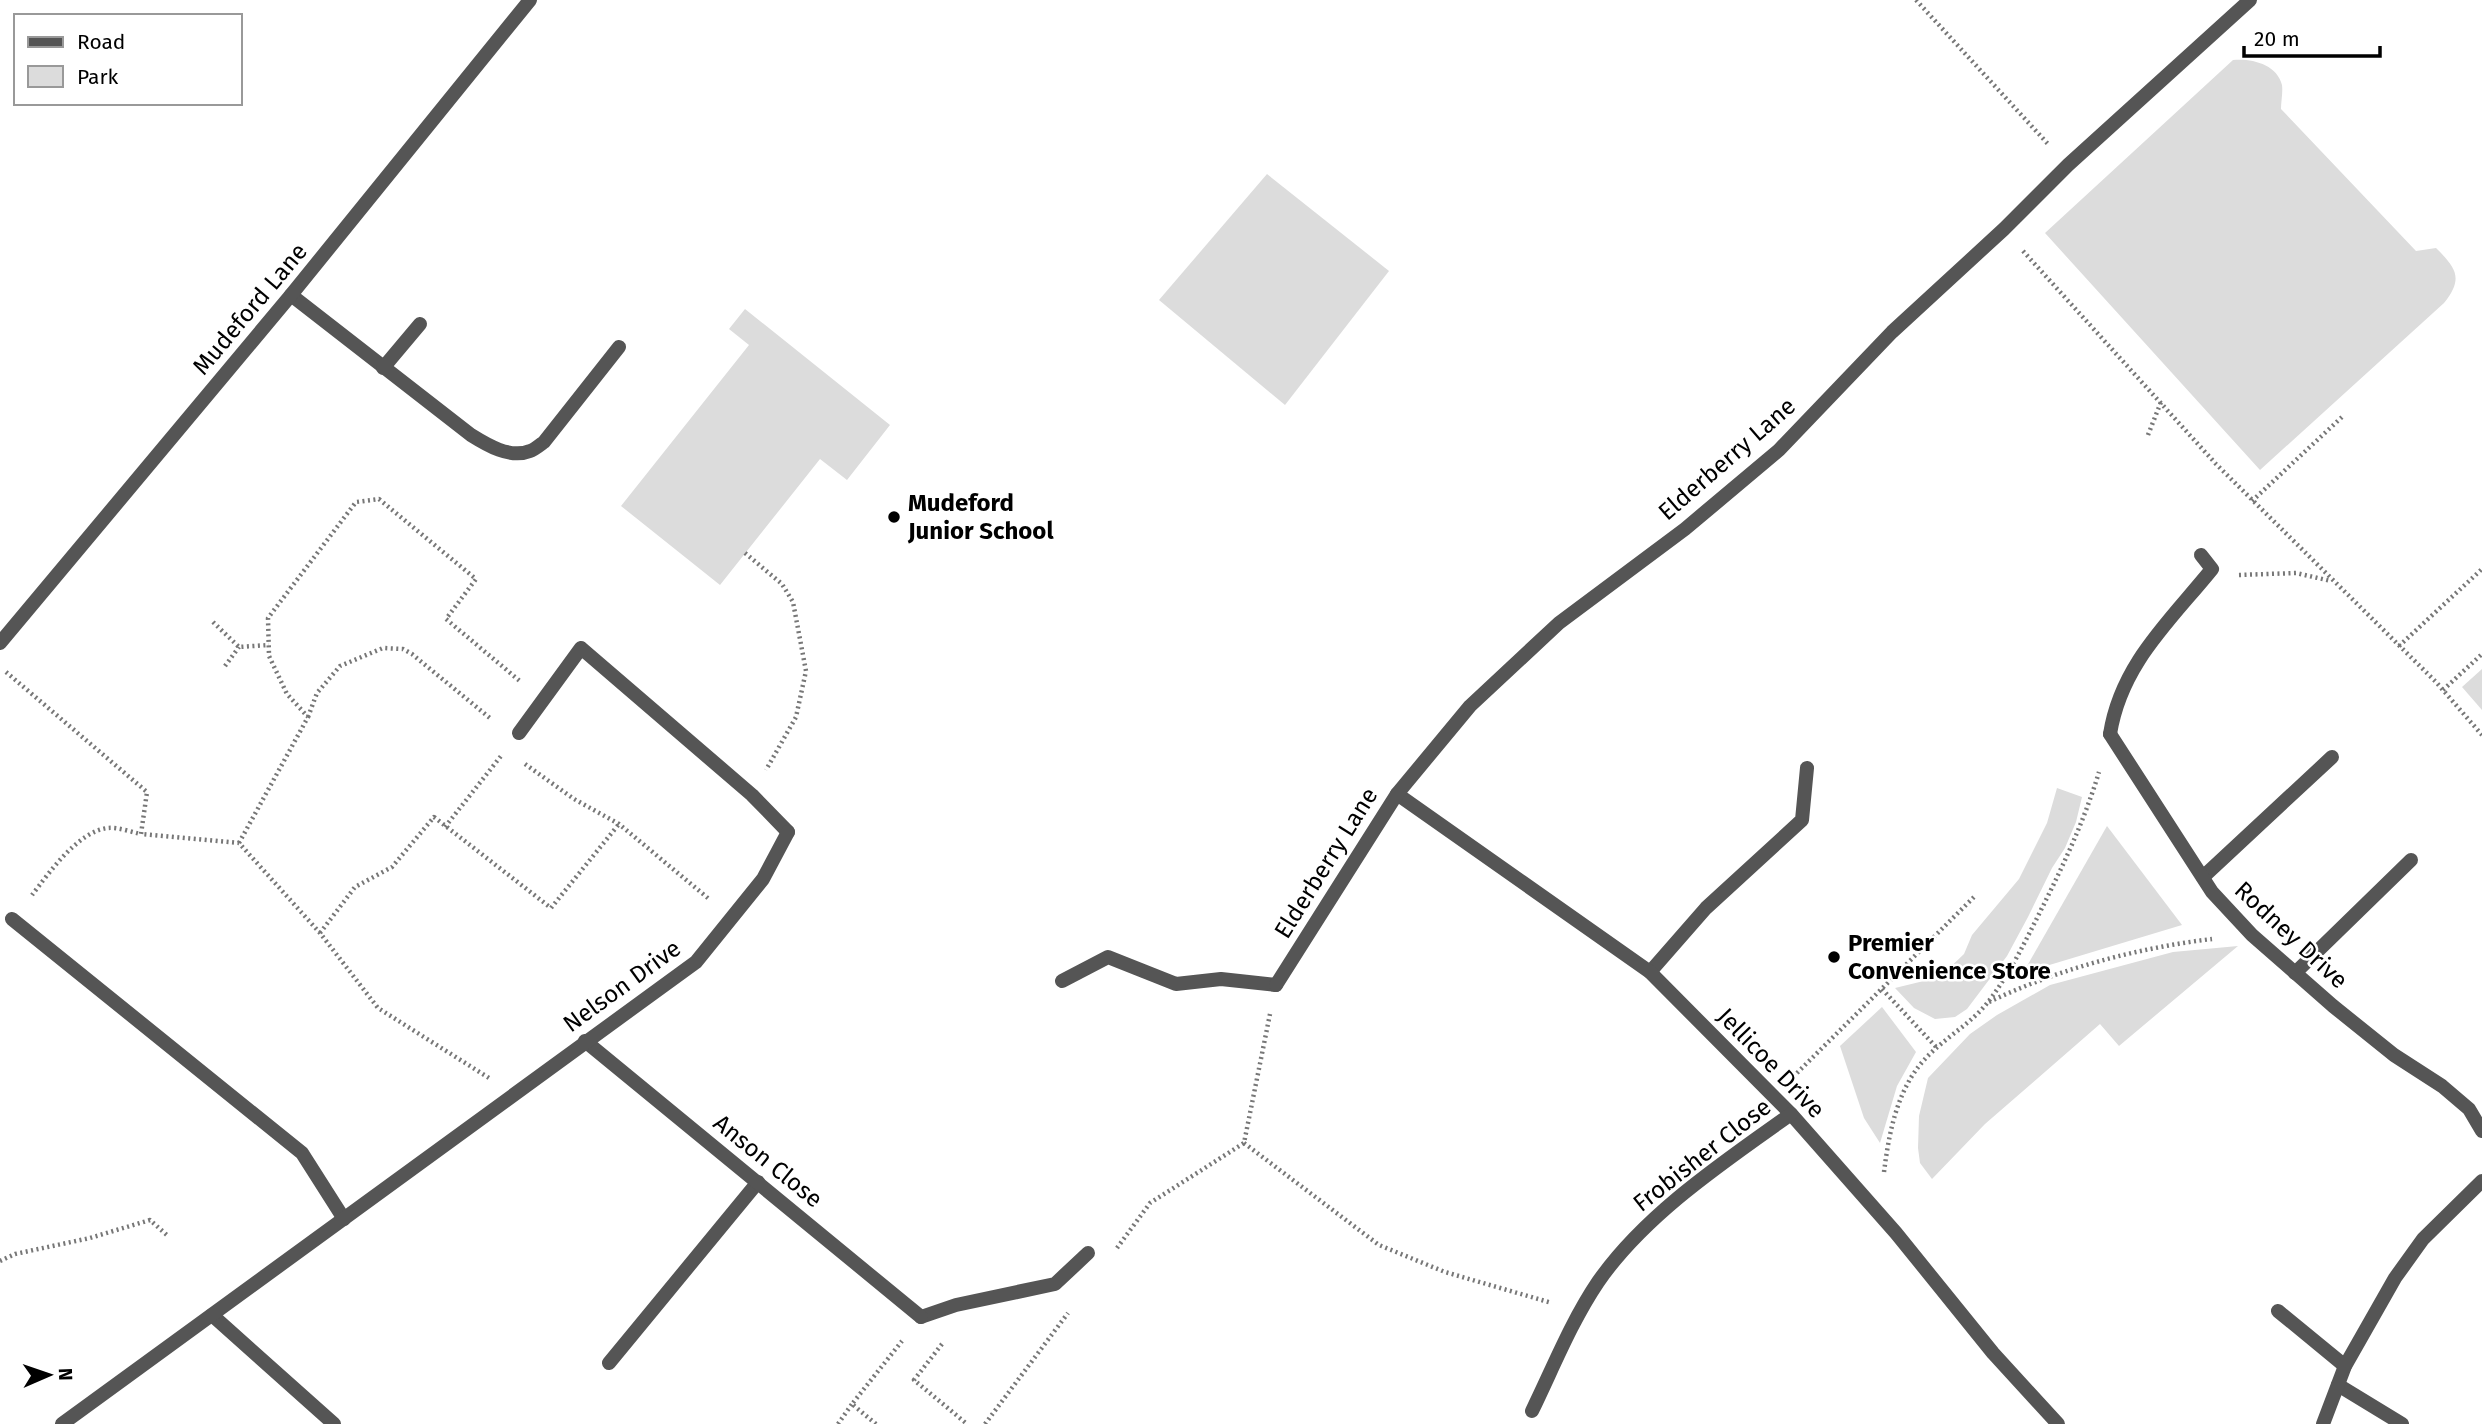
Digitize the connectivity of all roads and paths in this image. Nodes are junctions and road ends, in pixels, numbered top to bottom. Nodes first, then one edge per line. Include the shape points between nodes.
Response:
1 (530, 0) edge
2 (1916, 0) edge
3 (2250, 0) edge
4 (2068, 165) junction
5 (2004, 229) junction
6 (291, 295) junction
7 (420, 324) dead end
8 (619, 347) dead end
9 (383, 368) junction
10 (2161, 402) junction
11 (2342, 417) dead end
12 (2148, 435) dead end
13 (2252, 501) junction
14 (745, 553) dead end
15 (2201, 555) dead end
16 (2482, 569) edge
17 (2207, 574) junction
18 (2333, 582) junction
19 (213, 622) dead end
20 (0, 643) edge
21 (270, 645) junction
22 (2399, 646) junction
23 (239, 648) junction
24 (2482, 654) edge
25 (225, 666) dead end
26 (0, 667) edge
27 (2443, 690) junction
28 (543, 700) junction
29 (307, 717) junction
30 (2110, 734) junction
31 (2482, 735) edge
32 (517, 736) junction
33 (506, 750) junction
34 (2332, 757) dead end
35 (1807, 768) dead end
36 (1396, 794) junction
37 (752, 795) junction
38 (619, 824) junction
39 (445, 827) junction
40 (141, 834) junction
41 (239, 843) junction
42 (2411, 860) dead end
43 (2203, 877) junction
44 (1974, 897) dead end
45 (732, 918) junction
46 (12, 919) joint
47 (320, 933) junction
48 (2252, 935) junction
49 (1650, 972) junction
50 (2295, 974) junction
51 (1062, 981) dead end
52 (1276, 985) junction
53 (1882, 989) junction
54 (1987, 1003) junction
55 (585, 1041) junction
56 (1937, 1048) junction
57 (1797, 1073) dead end
58 (513, 1093) junction
59 (1791, 1114) junction
60 (2482, 1131) edge
61 (1244, 1143) junction
62 (1883, 1179) dead end
63 (2482, 1181) edge
64 (758, 1182) junction
65 (344, 1219) junction
66 (168, 1236) dead end
67 (1088, 1253) dead end
68 (1113, 1253) dead end
69 (0, 1261) edge
70 (1074, 1304) dead end
71 (2277, 1311) dead end
72 (1580, 1312) junction
73 (212, 1315) junction
74 (921, 1317) junction
75 (609, 1363) dead end
76 (2345, 1366) junction
77 (2338, 1385) junction
78 (852, 1404) junction
79 (1532, 1411) dead end
80 (62, 1424) edge
81 (334, 1424) edge
82 (838, 1424) edge
83 (876, 1424) edge
84 (967, 1424) edge
85 (985, 1424) edge
86 (2058, 1424) edge
87 (2323, 1424) edge
88 (2402, 1424) edge

1 - 6 street, Mudeford Lane
2 - 4 path
3 - 4 street, Elderberry Lane
4 - 5 street, Elderberry Lane
5 - 10 path
5 - 36 street, Elderberry Lane via 1892,332 1779,450 1685,529 1559,623 1470,706
6 - 9 street
6 - 20 street, Mudeford Lane
7 - 9 street
8 - 9 street via 544,442 529,452 490,447
10 - 12 path
10 - 13 path
11 - 13 path
13 - 18 path
14 - 37 path via 782,584 793,602 806,671 796,717
15 - 17 street via 2211,569
16 - 22 path
17 - 18 path via 2296,573
17 - 30 street via 2143,652 2125,687
18 - 22 path
19 - 23 path
21 - 23 path
21 - 28 path via 268,618 356,502 379,499 476,579 446,619
21 - 29 path via 269,656 287,694
22 - 27 path
23 - 25 path
24 - 27 path
26 - 40 path via 147,792
27 - 31 path
28 - 32 street, Nelson Drive
28 - 37 street, Nelson Drive via 581,648
29 - 32 path via 317,693 340,667 383,648 403,649
29 - 41 path
30 - 43 street, Rodney Drive
30 - 54 path via 2089,806 2064,864 2010,970
32 - 33 path
33 - 38 path via 574,799
33 - 39 path
34 - 43 street
35 - 49 street via 1802,820 1706,908
36 - 49 street, Jellicoe Drive
36 - 52 street, Elderberry Lane
37 - 45 street, Nelson Drive via 788,832 763,879
38 - 39 path via 551,908
38 - 45 path
39 - 47 path via 434,817 392,867 355,887
40 - 41 path
40 - 46 path via 108,828 84,837 57,862
41 - 47 path
42 - 50 street
43 - 48 street, Rodney Drive
44 - 53 path
45 - 55 street, Nelson Drive via 696,961
46 - 65 street via 302,1153
47 - 58 path via 378,1008
48 - 50 street, Rodney Drive
48 - 54 path via 2171,945 2117,958 2025,985
49 - 59 street, Jellicoe Drive
50 - 60 street, Rodney Drive via 2394,1055 2442,1086 2469,1109
51 - 52 street via 1108,957 1176,984 1221,979
52 - 61 path
53 - 56 path
53 - 57 path
54 - 56 path
55 - 58 street, Nelson Drive
55 - 64 street, Anson Close
56 - 62 path via 1905,1087
58 - 65 street, Nelson Drive
59 - 72 street, Frobisher Close via 1702,1178 1644,1229 1600,1280
59 - 86 street, Jellicoe Drive
61 - 68 path via 1150,1203
61 - 72 path via 1379,1245 1445,1272
63 - 76 street via 2423,1239
64 - 74 street, Anson Close
64 - 75 street
65 - 73 street, Nelson Drive
66 - 69 path via 150,1220
67 - 74 street via 1055,1284
70 - 85 path
71 - 76 street
72 - 79 street, Frobisher Close
73 - 80 street, Nelson Drive
73 - 81 street
74 - 78 path
74 - 84 path via 946,1338 914,1380
76 - 77 street
77 - 87 street
77 - 88 street
78 - 82 path
78 - 83 path

